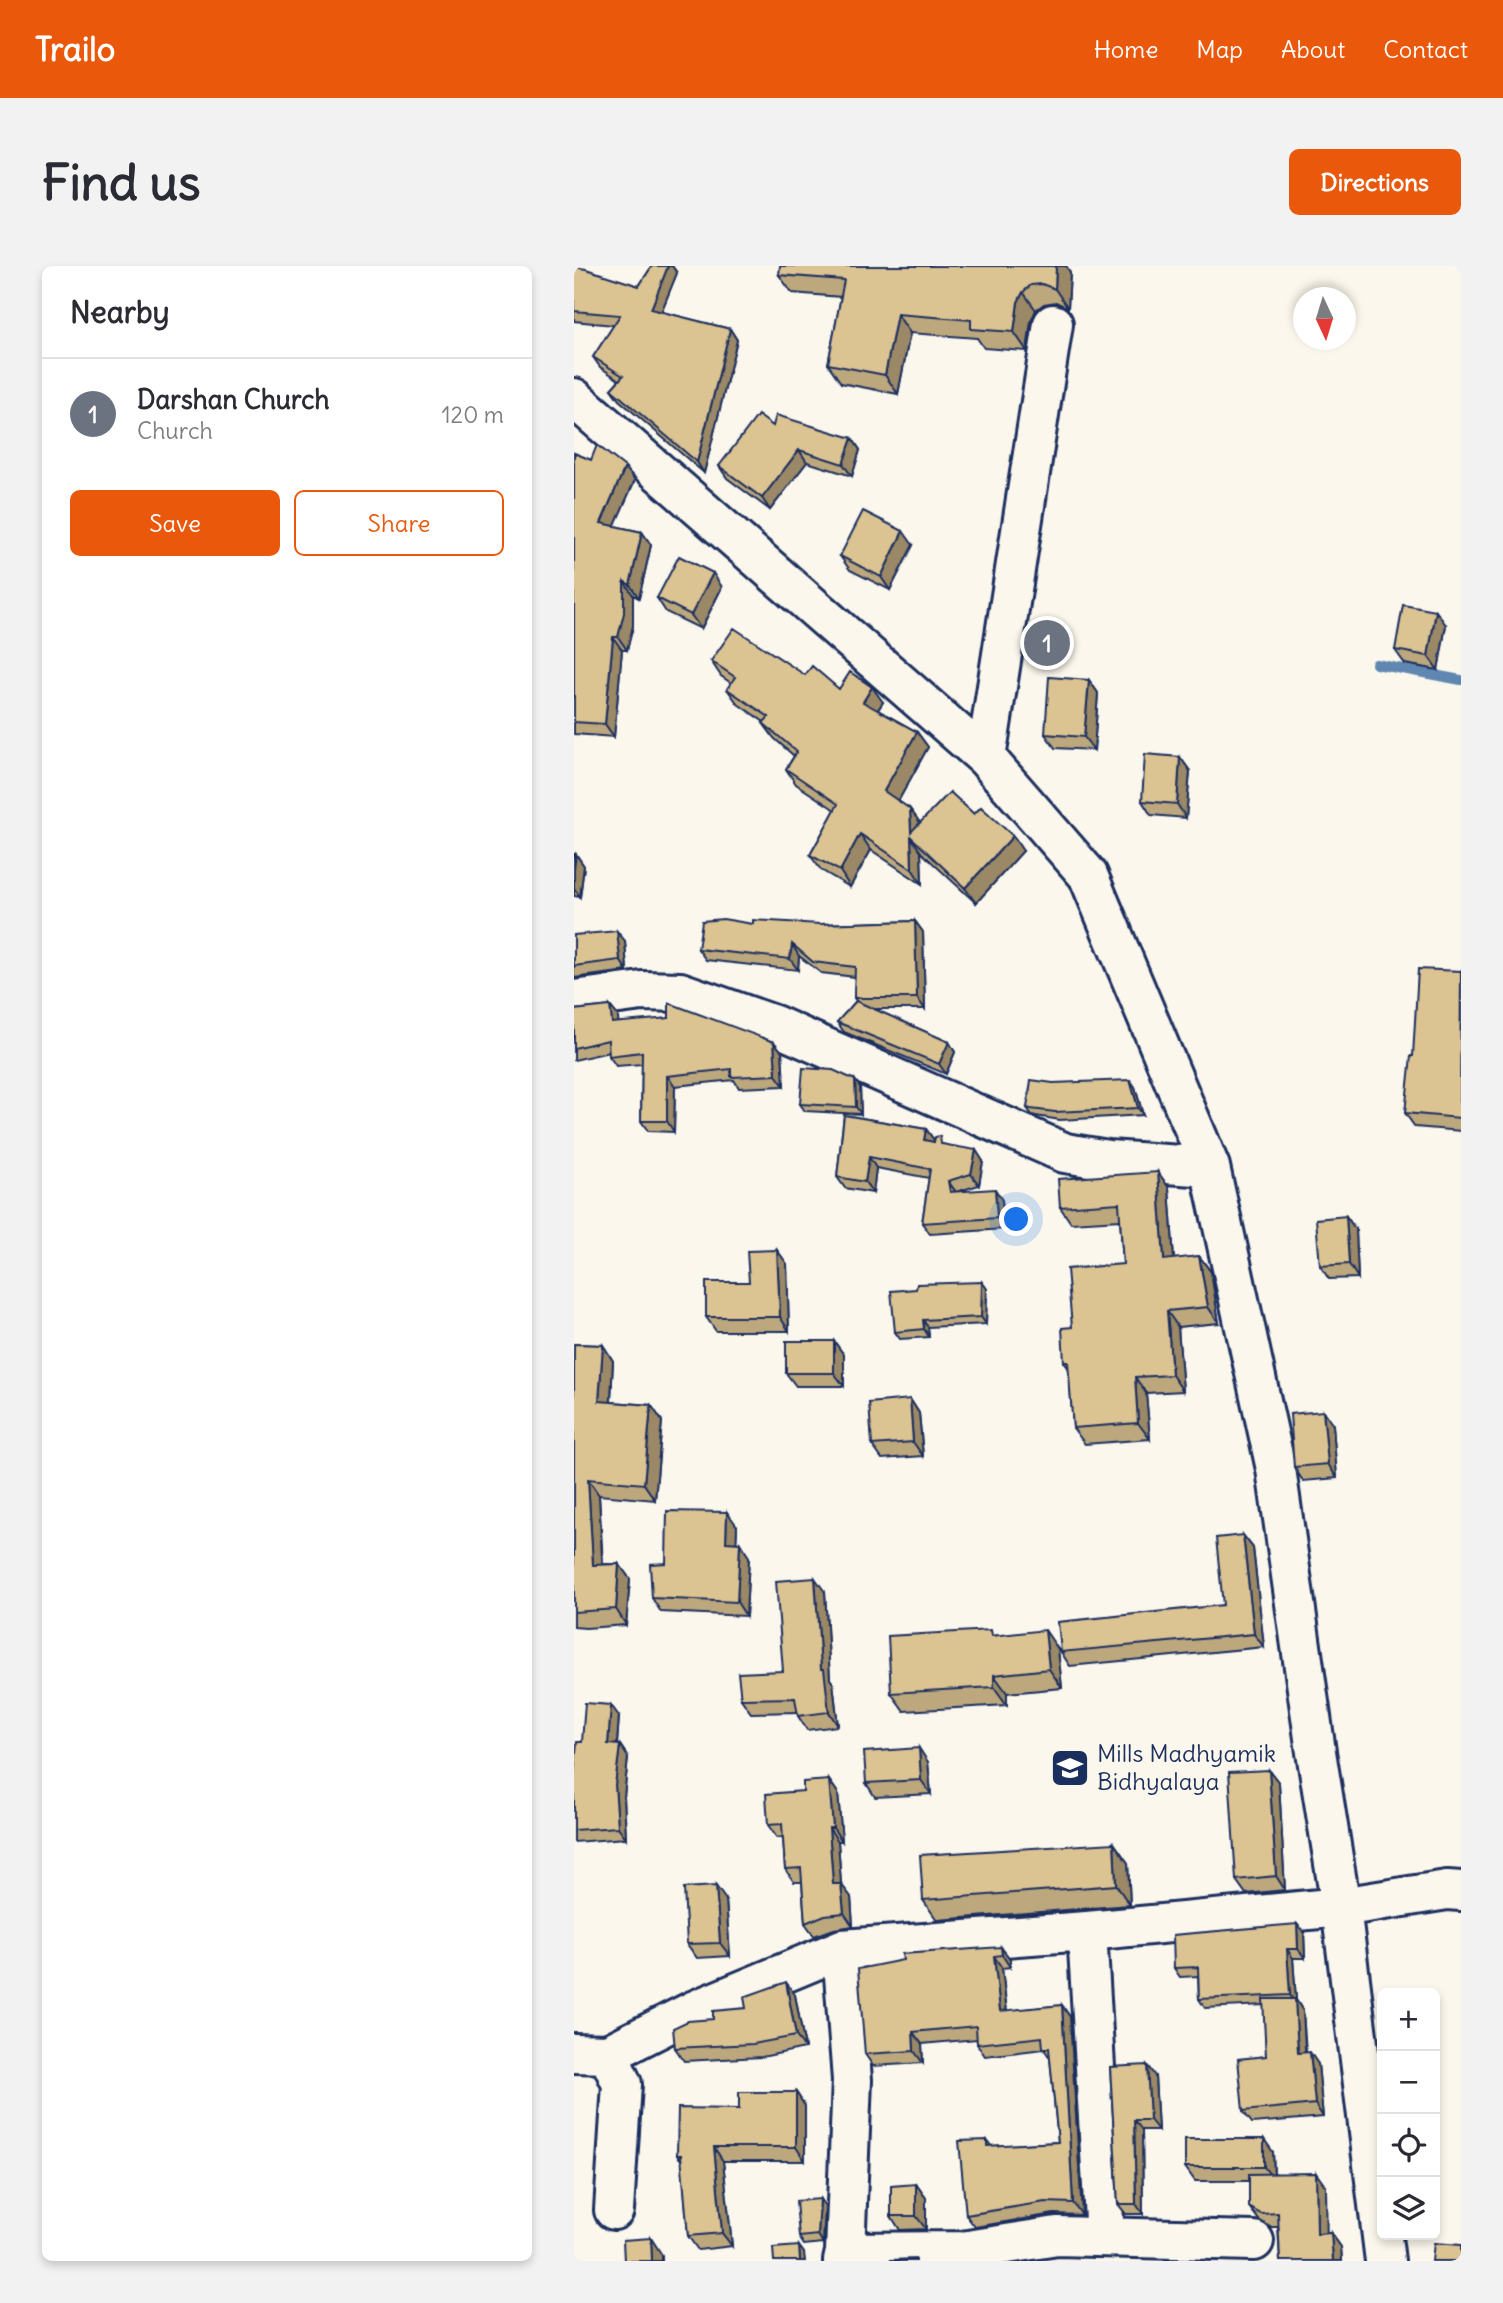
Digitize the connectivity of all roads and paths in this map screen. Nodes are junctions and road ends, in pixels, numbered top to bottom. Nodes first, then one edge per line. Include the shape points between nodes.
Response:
1 (1053, 324) dead end
2 (574, 398) edge
3 (986, 758) junction
4 (574, 1000) edge
5 (1210, 1167) junction
6 (1461, 1892) edge
7 (1341, 1907) junction
8 (1087, 1931) junction
9 (842, 1949) junction
10 (591, 2054) edge
11 (614, 2210) dead end
12 (1104, 2237) junction
13 (1254, 2241) dead end
14 (844, 2256) edge
15 (1385, 2261) edge

1 - 3 street
2 - 3 street
3 - 5 street via 1088,875
4 - 5 street via 642,991 680,992 774,1025 1065,1153
5 - 7 street via 1276,1469
6 - 7 street via 1447,1890
7 - 8 street
7 - 15 street
8 - 9 street
8 - 12 street
9 - 10 street
9 - 14 street via 852,2080
10 - 11 street via 622,2084
12 - 13 street
12 - 14 street via 1057,2236 962,2250

